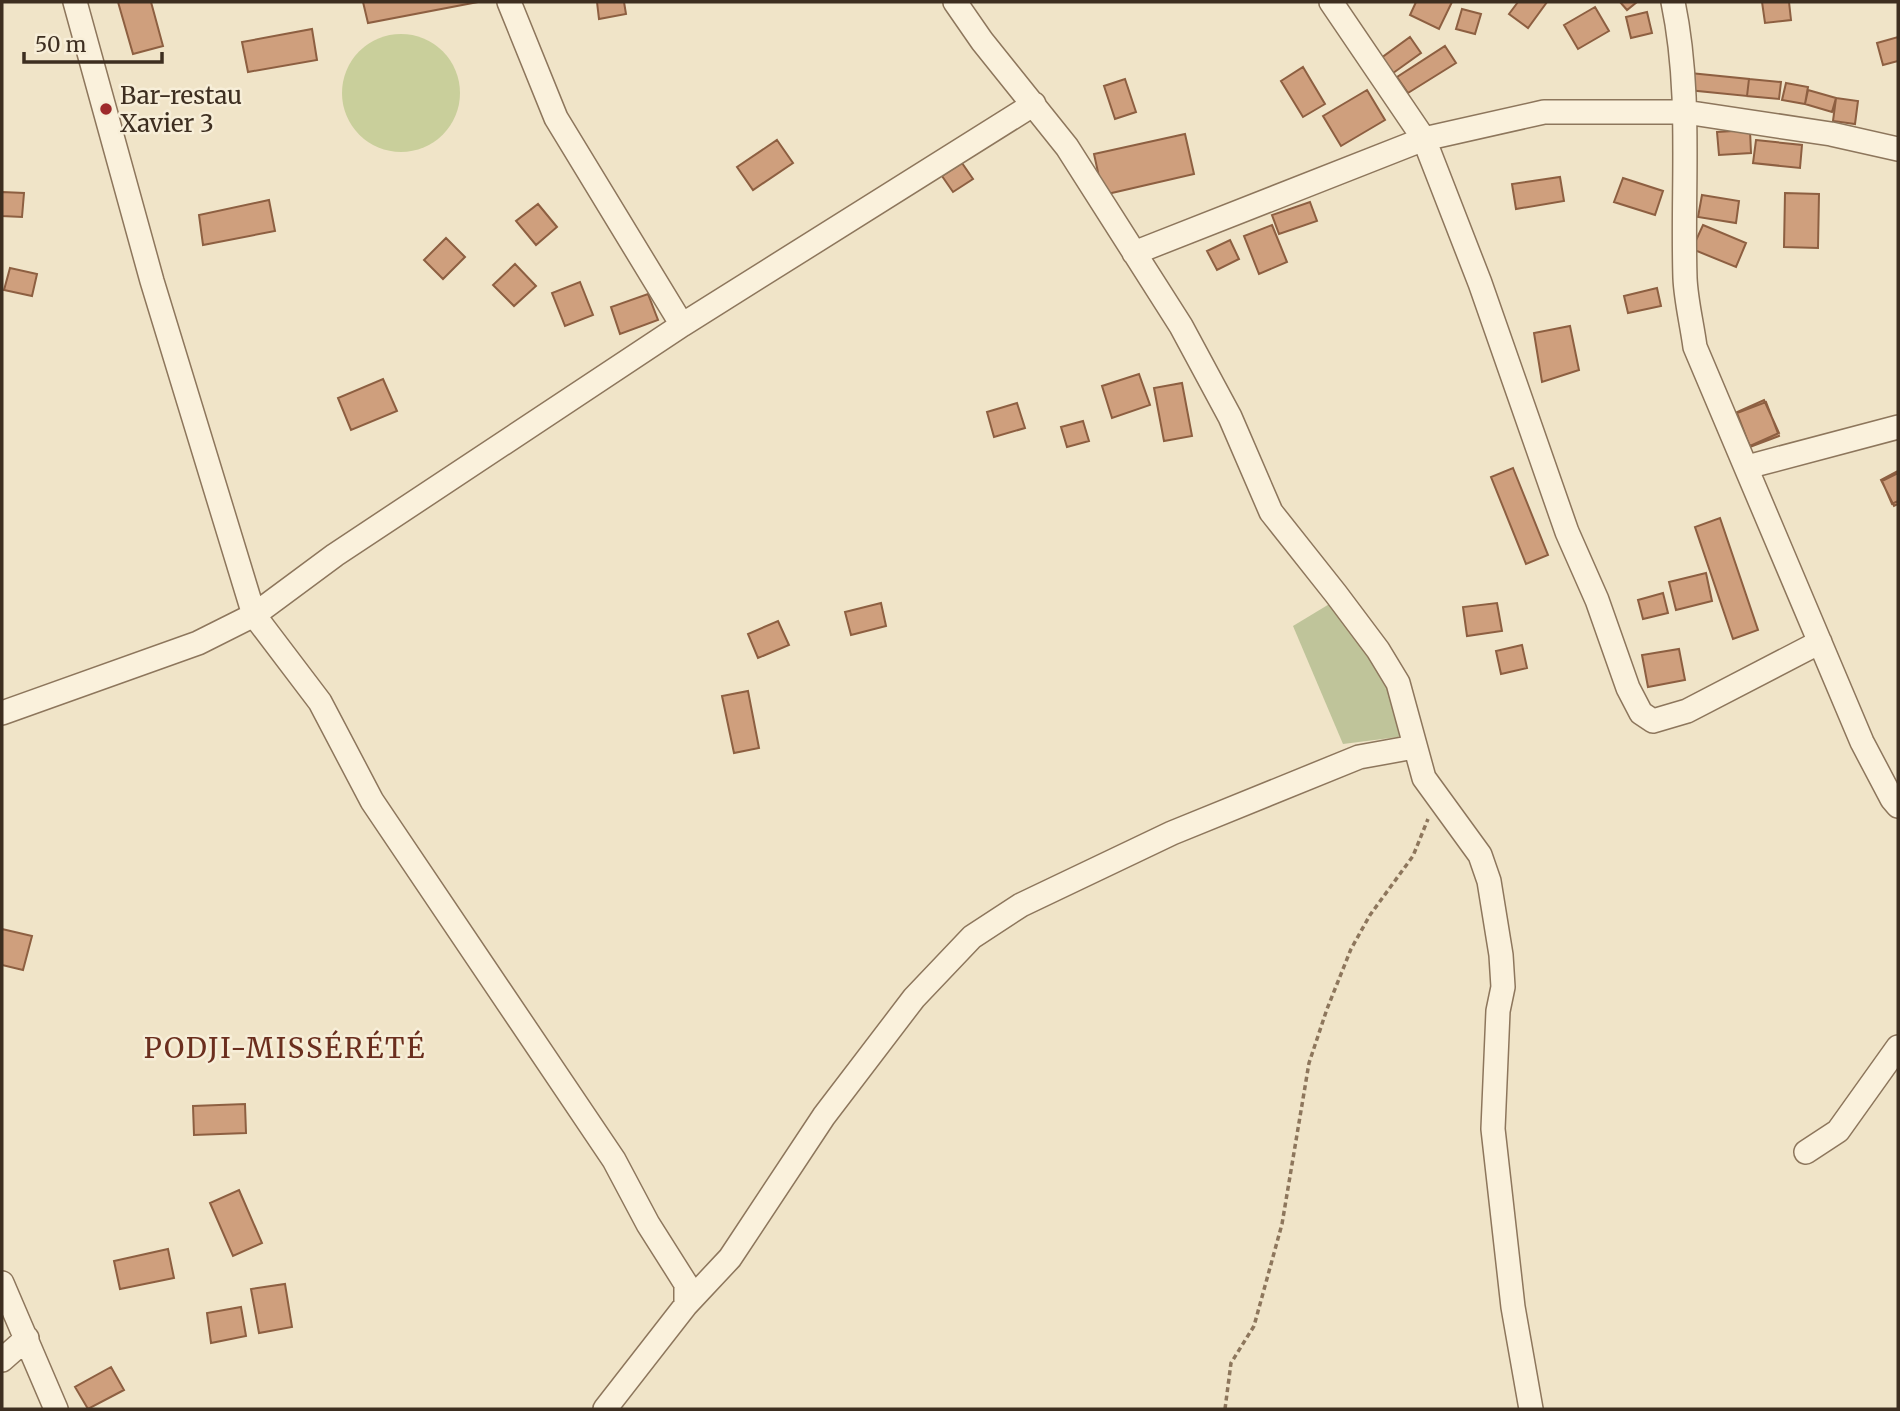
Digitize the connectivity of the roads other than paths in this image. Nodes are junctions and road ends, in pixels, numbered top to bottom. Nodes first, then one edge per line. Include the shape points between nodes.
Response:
1 (75, 2) edge
2 (509, 2) edge
3 (955, 2) edge
4 (1331, 2) edge
5 (1673, 2) edge
6 (1034, 104) junction
7 (1685, 112) junction
8 (1423, 139) junction
9 (1898, 149) edge
10 (1134, 253) junction
11 (682, 325) junction
12 (1898, 427) edge
13 (1747, 467) junction
14 (254, 615) junction
15 (1820, 642) junction
16 (2, 713) edge
17 (1414, 747) junction
18 (1898, 806) edge
19 (1898, 1047) edge
20 (1806, 1152) dead end
21 (2, 1283) edge
22 (686, 1305) junction
23 (27, 1338) junction
24 (2, 1360) edge
25 (56, 1409) edge
26 (606, 1409) edge
27 (1531, 1409) edge

1 - 14 street via 152,281
2 - 11 street via 556,118
3 - 6 street
4 - 8 street
5 - 7 street
6 - 10 street
6 - 11 street
7 - 8 street via 1544,112
7 - 9 street
7 - 13 street via 1685,281 1695,347
8 - 10 street
8 - 15 street via 1480,283 1567,532 1641,713 1653,721 1687,711
10 - 17 street via 1188,337 1230,417 1271,512 1345,605 1398,683
11 - 14 street via 335,555
12 - 13 street
13 - 15 street
14 - 16 street via 198,643
14 - 22 street via 320,702 372,801 614,1160 686,1284
15 - 18 street via 1862,742
17 - 22 street via 1359,757 1172,833 1021,905 972,937 914,998 824,1116 730,1258
17 - 27 street via 1424,778 1480,855 1489,881 1503,987 1493,1129 1513,1307
19 - 20 street via 1838,1131
21 - 23 street
22 - 26 street
23 - 24 street
23 - 25 street

